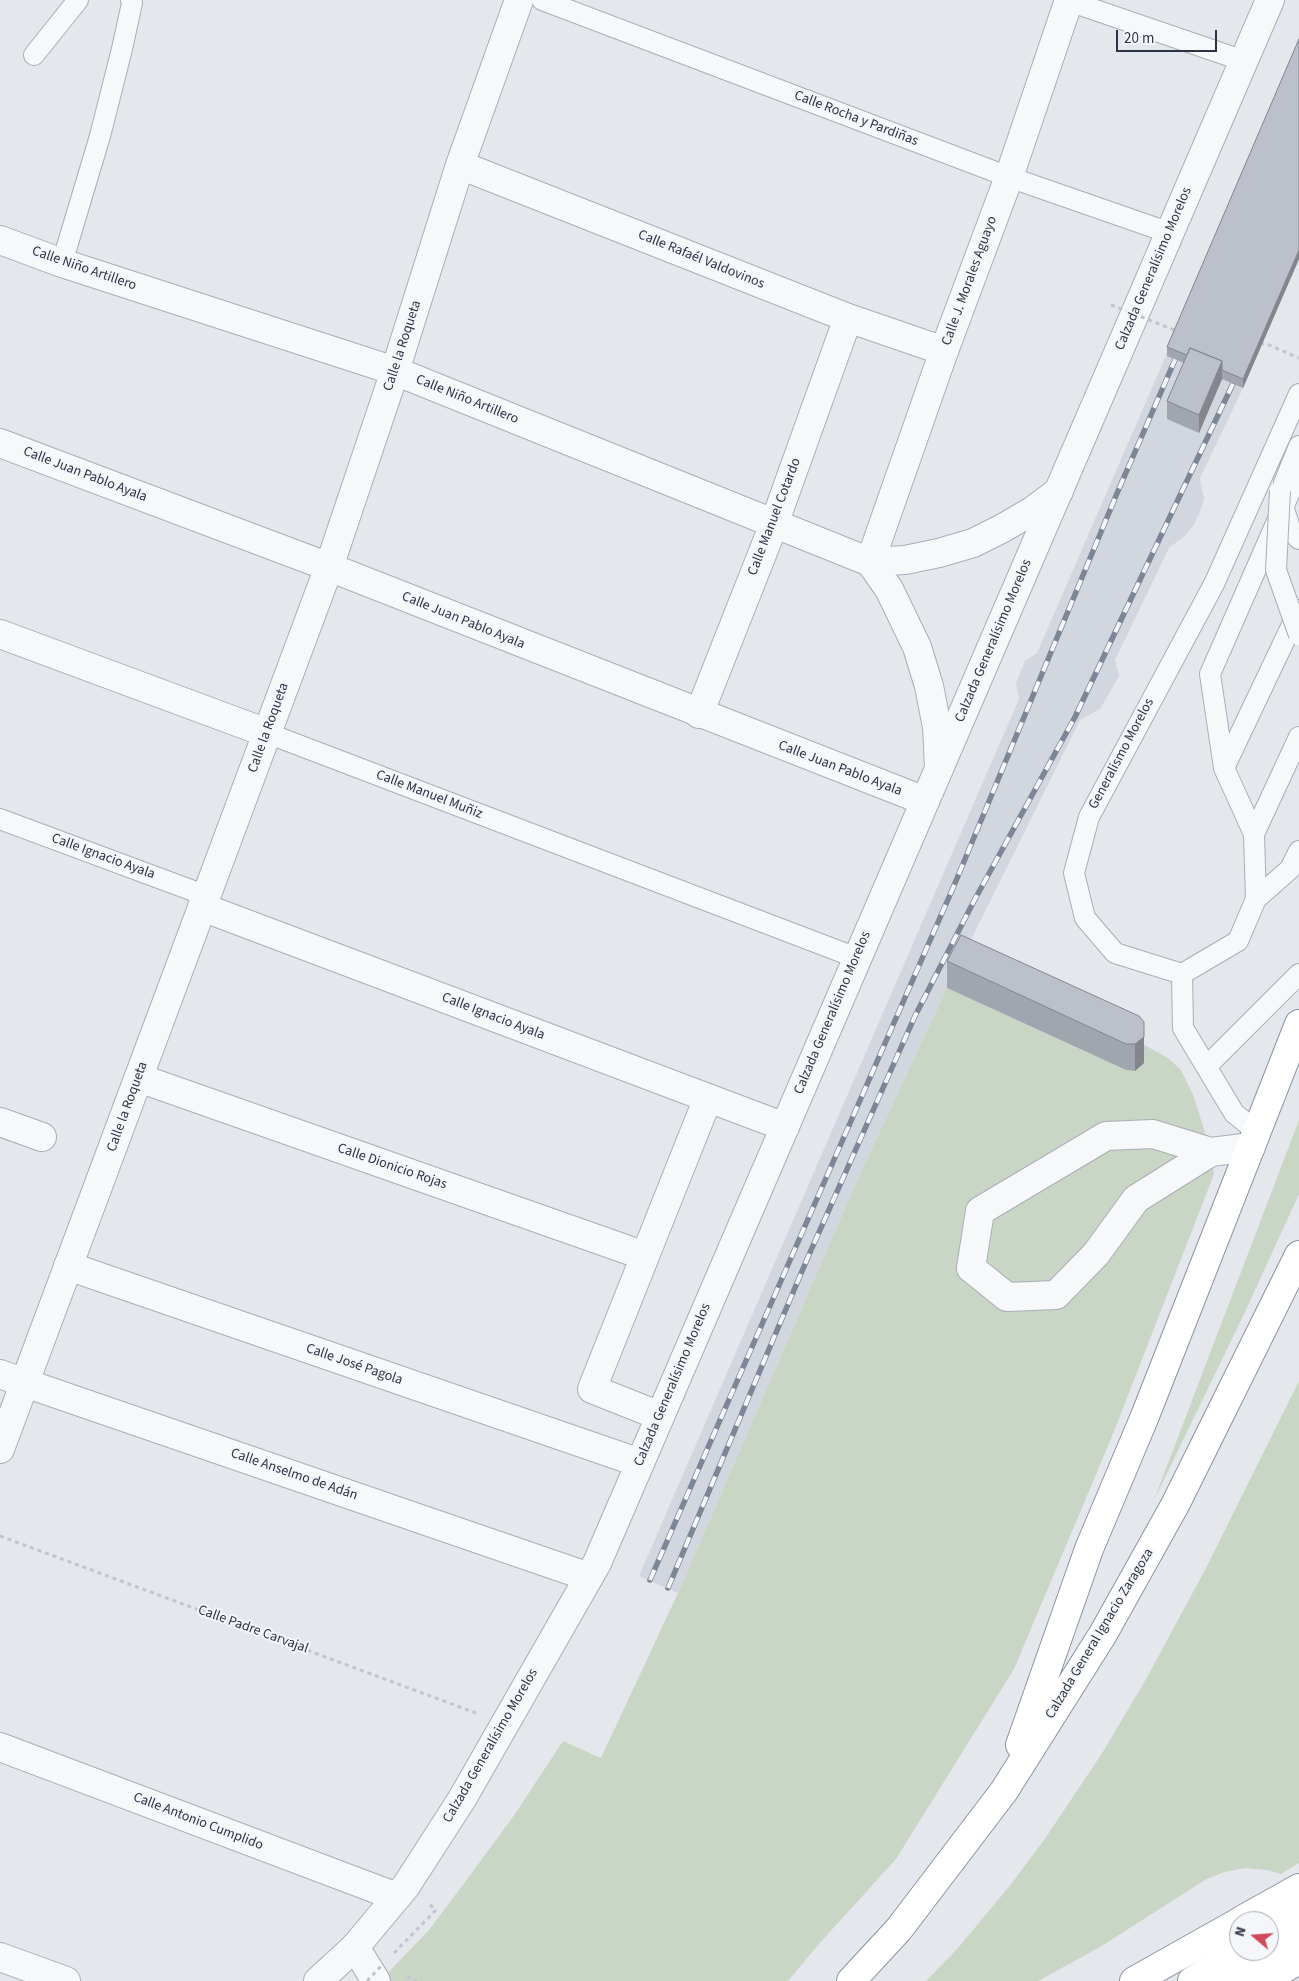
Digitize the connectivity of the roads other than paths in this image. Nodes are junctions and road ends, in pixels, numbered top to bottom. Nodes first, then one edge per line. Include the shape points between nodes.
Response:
1 (78, 0) edge
2 (131, 0) edge
3 (519, 0) edge
4 (542, 0) edge
5 (1068, 0) edge
6 (1270, 0) edge
7 (34, 54) dead end
8 (1244, 61) junction
9 (460, 165) junction
10 (1008, 177) junction
11 (1170, 233) junction
12 (0, 240) edge
13 (62, 263) junction
14 (848, 318) junction
15 (944, 351) junction
16 (395, 371) junction
17 (1299, 394) edge
18 (0, 443) edge
19 (1299, 446) edge
20 (1299, 471) edge
21 (1059, 491) junction
22 (1280, 491) junction
23 (774, 524) junction
24 (1299, 539) edge
25 (870, 562) junction
26 (329, 567) junction
27 (1299, 610) edge
28 (0, 634) edge
29 (1299, 634) edge
30 (699, 714) junction
31 (267, 733) junction
32 (1299, 737) edge
33 (939, 768) junction
34 (1224, 768) junction
35 (925, 801) junction
36 (0, 819) edge
37 (1254, 834) junction
38 (1299, 850) edge
39 (1256, 899) junction
40 (205, 901) junction
41 (857, 958) junction
42 (1182, 974) junction
43 (1299, 974) edge
44 (1299, 1024) edge
45 (1207, 1066) junction
46 (138, 1078) junction
47 (708, 1098) junction
48 (0, 1122) edge
49 (785, 1126) junction
50 (42, 1137) dead end
51 (1254, 1139) junction
52 (1212, 1152) junction
53 (1299, 1255) edge
54 (645, 1256) junction
55 (68, 1266) junction
56 (0, 1374) edge
57 (25, 1383) junction
58 (660, 1416) junction
59 (0, 1450) edge
60 (640, 1463) junction
61 (588, 1577) junction
62 (0, 1747) edge
63 (1004, 1791) junction
64 (1299, 1888) edge
65 (397, 1897) junction
66 (1299, 1901) edge
67 (1258, 1911) edge
68 (1278, 1911) edge
69 (1299, 1915) edge
70 (1229, 1927) edge
71 (1279, 1928) edge
72 (1229, 1935) edge
73 (1299, 1942) edge
74 (355, 1947) junction
75 (0, 1957) edge
76 (1229, 1958) edge
77 (1299, 1960) edge
78 (66, 1981) edge
79 (318, 1981) edge
80 (376, 1981) edge
81 (852, 1981) edge
82 (1134, 1981) edge
83 (1192, 1981) edge
84 (1232, 1981) edge
85 (1262, 1981) edge

1 - 7 lane
2 - 13 lane via 108,107
3 - 9 street, Calle la Roqueta
4 - 10 lane, Calle Rocha y Pardiñas
5 - 8 lane
5 - 10 street, Calle J. Morales Aguayo
6 - 8 street, Calzada Generalísimo Morelos
8 - 11 street, Calzada Generalísimo Morelos
9 - 14 street, Calle Rafaél Valdovinos
9 - 16 street, Calle la Roqueta
10 - 11 lane, Calle Rocha y Pardiñas
10 - 15 street, Calle J. Morales Aguayo
11 - 21 street, Calzada Generalísimo Morelos
12 - 13 street, Calle Niño Artillero
13 - 16 street, Calle Niño Artillero
14 - 15 street, Calle Rafaél Valdovinos
14 - 23 street, Calle Manuel Cotardo
15 - 25 street, Calle J. Morales Aguayo
16 - 23 street, Calle Niño Artillero
16 - 26 street, Calle la Roqueta
17 - 42 lane, Generalismo Morelos via 1214,584 1089,817 1074,873 1085,918 1115,952
18 - 26 street, Calle Juan Pablo Ayala
19 - 22 lane
20 - 34 lane via 1210,674
21 - 25 street, Calle Niño Artillero via 1032,511 972,543 913,558
21 - 33 street, Calzada Generalísimo Morelos
22 - 24 lane via 1291,531
22 - 29 lane, bridge via 1276,570
23 - 25 street, Calle Niño Artillero
23 - 30 street, Calle Manuel Cotardo
25 - 33 street via 889,589 917,647 937,727
26 - 30 street, Calle Juan Pablo Ayala
26 - 31 street, Calle la Roqueta
27 - 34 lane
28 - 31 street, Calle Manuel Muñiz
30 - 35 street, Calle Juan Pablo Ayala
31 - 40 street, Calle la Roqueta
31 - 41 lane, Calle Manuel Muñiz
32 - 37 lane
33 - 35 street, Calzada Generalísimo Morelos
34 - 37 lane
35 - 41 street, Calzada Generalísimo Morelos
36 - 40 lane, Calle Ignacio Ayala
37 - 39 lane
38 - 39 lane via 1290,869
39 - 42 lane via 1238,941
40 - 46 street, Calle la Roqueta
40 - 47 street, Calle Ignacio Ayala
41 - 49 street, Calzada Generalísimo Morelos
42 - 45 lane via 1183,1028
43 - 45 lane
44 - 51 highway
45 - 51 lane
46 - 54 street, Calle Dionicio Rojas
46 - 55 street, Calle la Roqueta
47 - 49 street, Calle Ignacio Ayala
47 - 54 street
48 - 50 street
49 - 58 street, Calzada Generalísimo Morelos
51 - 52 street
51 - 63 highway via 1089,1549
52 - 52 street via 1153,1134 1106,1136 980,1211 971,1268 1007,1297 1056,1295 1096,1254 1136,1199
53 - 63 highway, Calzada General Ignacio Zaragoza via 1175,1505 1103,1634
54 - 58 street via 592,1389
55 - 57 street, Calle la Roqueta
55 - 60 street, Calle José Pagola
56 - 57 street, Calle Anselmo de Adán
57 - 59 street, Calle la Roqueta
57 - 61 street, Calle Anselmo de Adán
58 - 60 street, Calzada Generalísimo Morelos
60 - 61 street, Calzada Generalísimo Morelos
61 - 65 street, Calzada Generalísimo Morelos via 462,1800
62 - 65 street, Calle Antonio Cumplido
63 - 81 highway, Calzada General Ignacio Zaragoza via 899,1929
64 - 67 highway
65 - 74 street, Calzada Generalísimo Morelos
66 - 68 highway
69 - 71 highway
70 - 82 highway
72 - 82 highway
73 - 84 highway
74 - 79 street, Calzada Generalísimo Morelos
74 - 80 street
75 - 78 street
76 - 83 highway
77 - 85 highway

